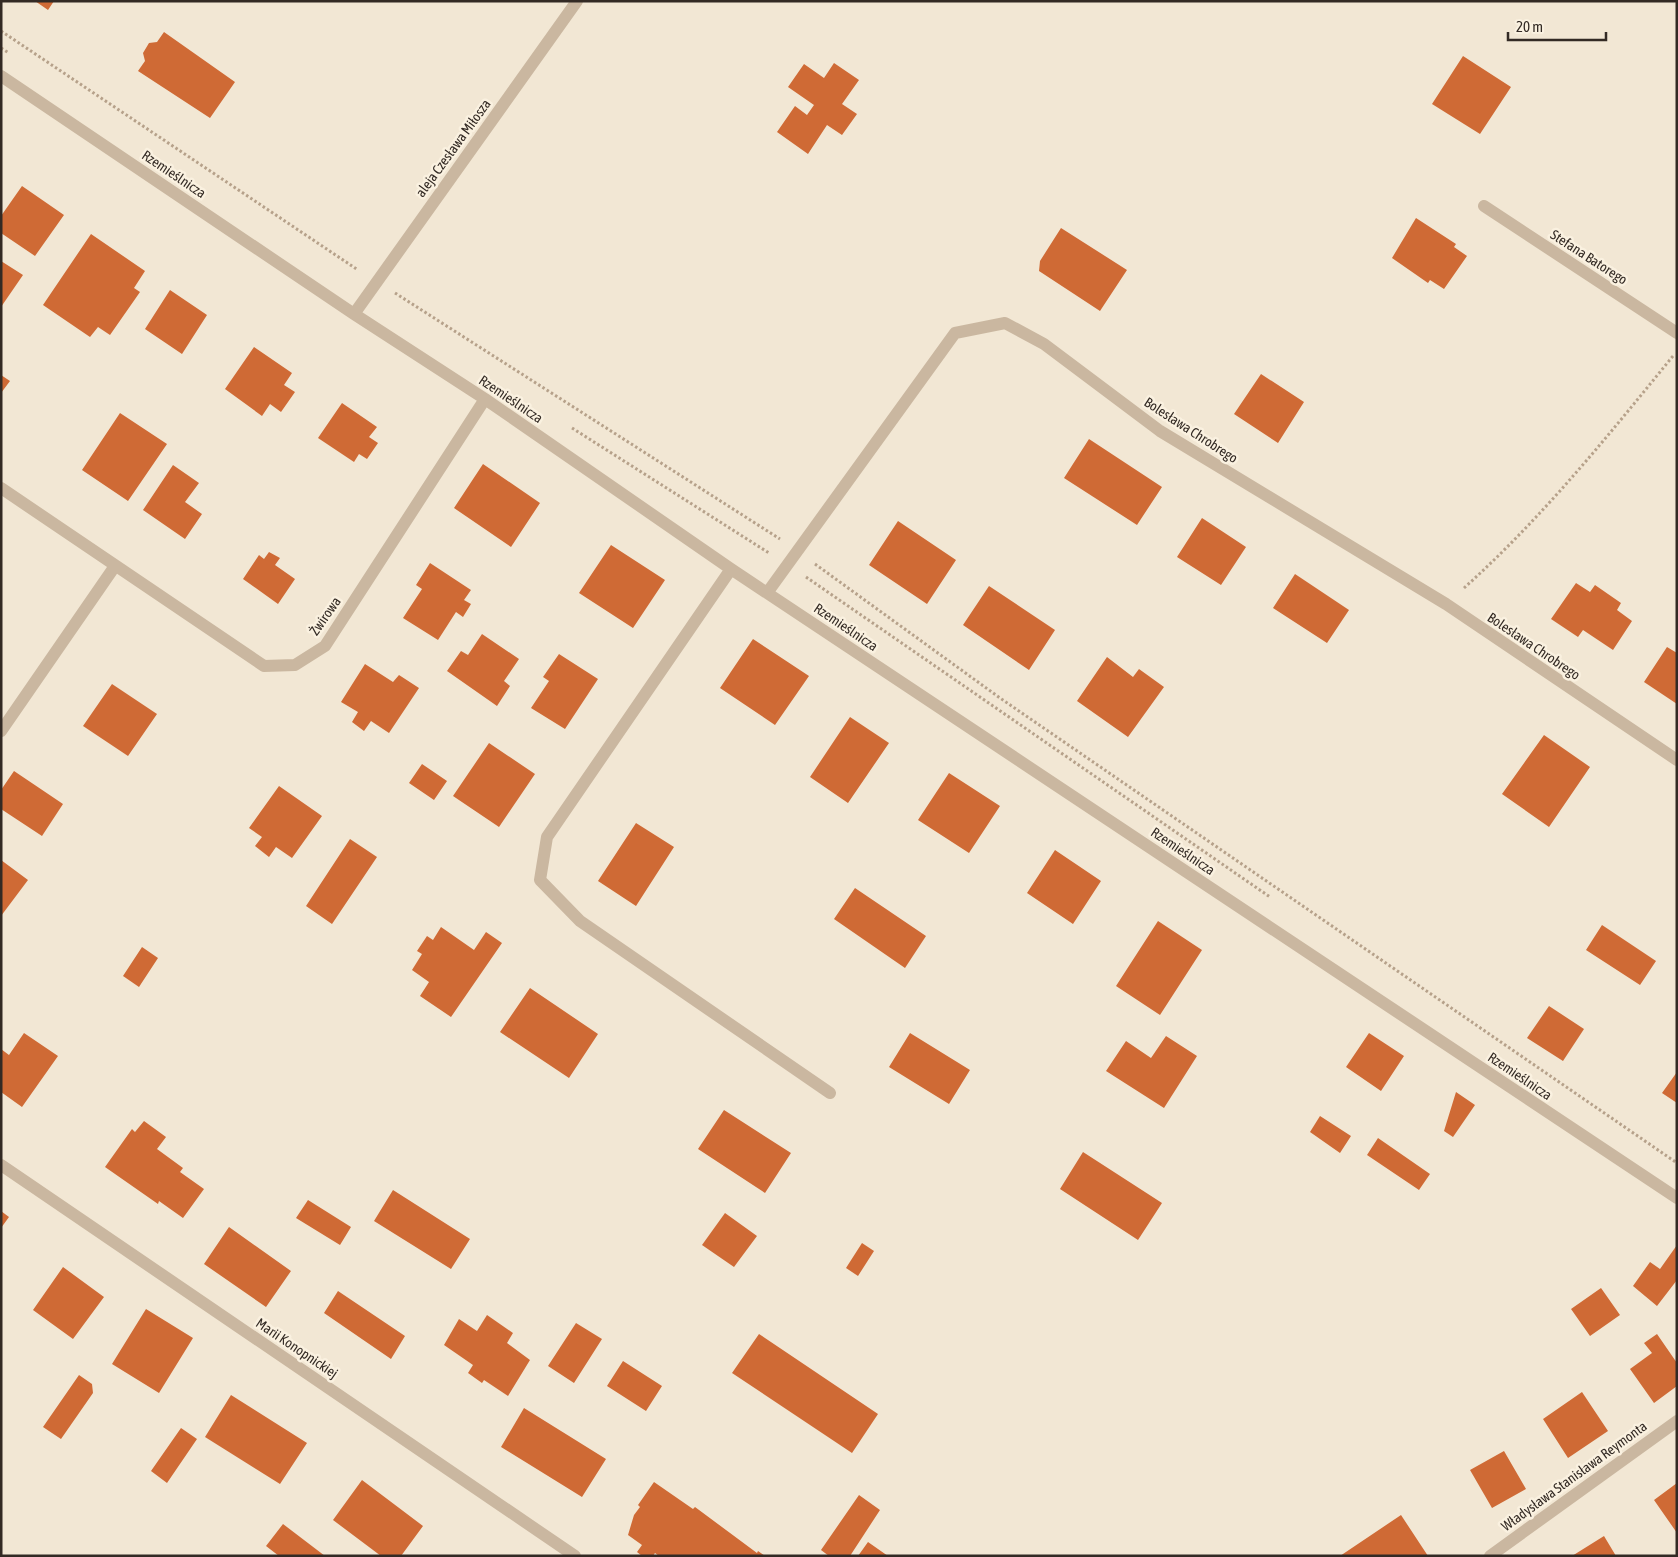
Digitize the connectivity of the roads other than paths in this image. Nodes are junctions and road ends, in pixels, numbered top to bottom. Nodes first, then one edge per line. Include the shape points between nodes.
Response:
1 (578, 1) edge
2 (1, 76) edge
3 (1484, 206) dead end
4 (354, 314) junction
5 (1677, 333) edge
6 (485, 399) junction
7 (1, 488) edge
8 (115, 566) junction
9 (731, 569) junction
10 (767, 593) junction
11 (1, 731) edge
12 (1677, 760) edge
13 (830, 1093) dead end
14 (1, 1165) edge
15 (1677, 1198) edge
16 (1677, 1421) edge
17 (575, 1556) edge
18 (1490, 1556) edge

1 - 4 street, aleja Czesława Miłosza
2 - 4 street, Rzemieślnicza
3 - 5 street, Stefana Batorego
4 - 6 street, Rzemieślnicza
6 - 8 street, Żwirowa via 325,646 296,665 264,666
6 - 9 street, Rzemieślnicza
7 - 8 street, Żwirowa
8 - 11 street
9 - 10 street, Rzemieślnicza
9 - 13 street via 548,837 540,880 580,921
10 - 12 street, Bolesława Chrobrego via 955,333 1006,322 1044,344 1160,431 1446,604
10 - 15 street, Rzemieślnicza
14 - 17 street, Marii Konopnickiej
16 - 18 street, Władysława Stanisława Reymonta

